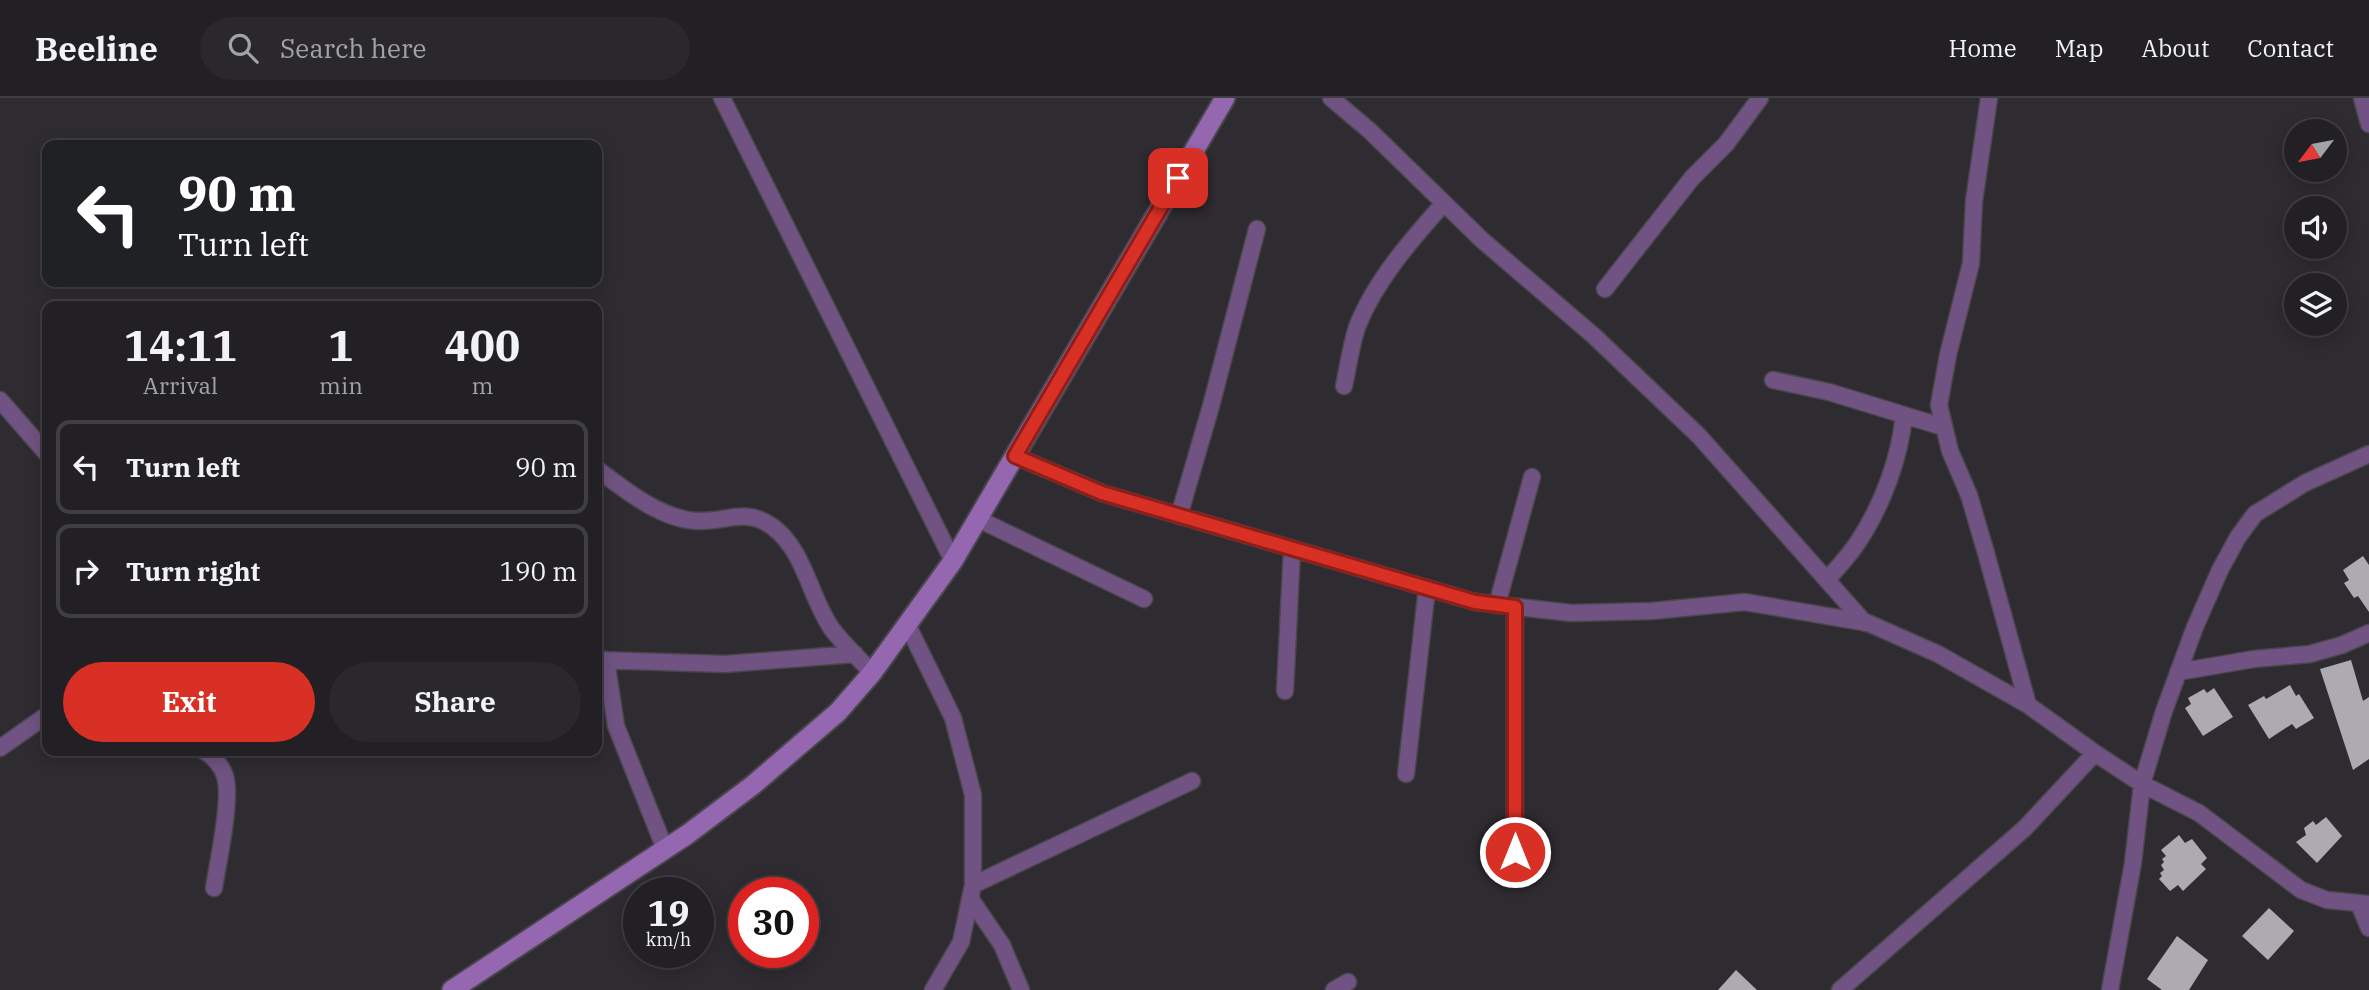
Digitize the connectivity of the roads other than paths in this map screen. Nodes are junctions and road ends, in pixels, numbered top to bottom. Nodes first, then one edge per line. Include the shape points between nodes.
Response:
1 (722, 98) edge
2 (1225, 98) edge
3 (1331, 98) edge
4 (1760, 98) edge
5 (1989, 98) edge
6 (2362, 98) edge
7 (2369, 124) edge
8 (1444, 203) junction
9 (1257, 229) dead end
10 (1605, 289) dead end
11 (1773, 380) dead end
12 (1344, 386) dead end
13 (0, 400) edge
14 (1904, 415) junction
15 (1943, 427) junction
16 (42, 448) edge
17 (2369, 454) edge
18 (1015, 456) junction
19 (602, 473) edge
20 (1532, 477) dead end
21 (1179, 516) junction
22 (978, 519) junction
23 (1292, 549) junction
24 (953, 561) junction
25 (1827, 580) junction
26 (1427, 588) junction
27 (1144, 599) dead end
28 (1497, 605) junction
29 (1515, 607) junction
30 (1864, 623) junction
31 (907, 624) junction
32 (2369, 633) edge
33 (855, 654) junction
34 (602, 660) edge
35 (602, 664) edge
36 (872, 673) junction
37 (2178, 673) junction
38 (1285, 691) dead end
39 (2028, 705) junction
40 (42, 719) edge
41 (0, 748) edge
42 (2095, 753) junction
43 (209, 756) edge
44 (1406, 774) dead end
45 (1192, 781) dead end
46 (2142, 784) junction
47 (665, 849) junction
48 (1515, 852) dead end
49 (214, 888) dead end
50 (971, 892) junction
51 (2364, 904) edge
52 (2369, 928) edge
53 (452, 990) edge
54 (933, 990) edge
55 (1021, 990) edge
56 (1840, 990) edge
57 (2110, 990) edge

1 - 24 street
2 - 18 main road
3 - 8 street
4 - 10 street
5 - 15 street via 1974,201 1971,262 1939,405
6 - 7 street
8 - 12 street via 1409,242 1378,289 1357,328
8 - 25 street via 1699,436
9 - 21 street
11 - 14 street
13 - 16 street
14 - 15 street
14 - 25 street via 1884,493 1858,542
15 - 39 street via 1972,506
17 - 37 street via 2305,483 2255,514 2220,570
18 - 21 street via 1102,493
18 - 22 main road
19 - 33 street via 635,498 676,517 701,522 748,516 773,527 794,551 832,628
20 - 28 street
21 - 23 street
22 - 24 main road
22 - 27 street
23 - 26 street
23 - 38 street
24 - 31 main road
25 - 30 street
26 - 28 street
26 - 44 street
28 - 29 street
29 - 30 street via 1571,613 1745,602
29 - 48 street
30 - 39 street via 1938,654
31 - 36 main road
31 - 50 street via 953,718 973,795
32 - 37 street via 2310,654
33 - 34 street via 725,664
33 - 36 street
35 - 47 street via 616,726
36 - 47 main road via 838,712 762,777
37 - 46 street
39 - 42 street
40 - 41 street
42 - 46 street
42 - 56 street via 2025,828
43 - 49 street via 222,768 227,799
45 - 50 street
46 - 51 street via 2199,813 2301,890 2327,900
46 - 57 street
47 - 53 main road
50 - 54 street via 961,942
50 - 55 street via 1002,945
51 - 52 street

